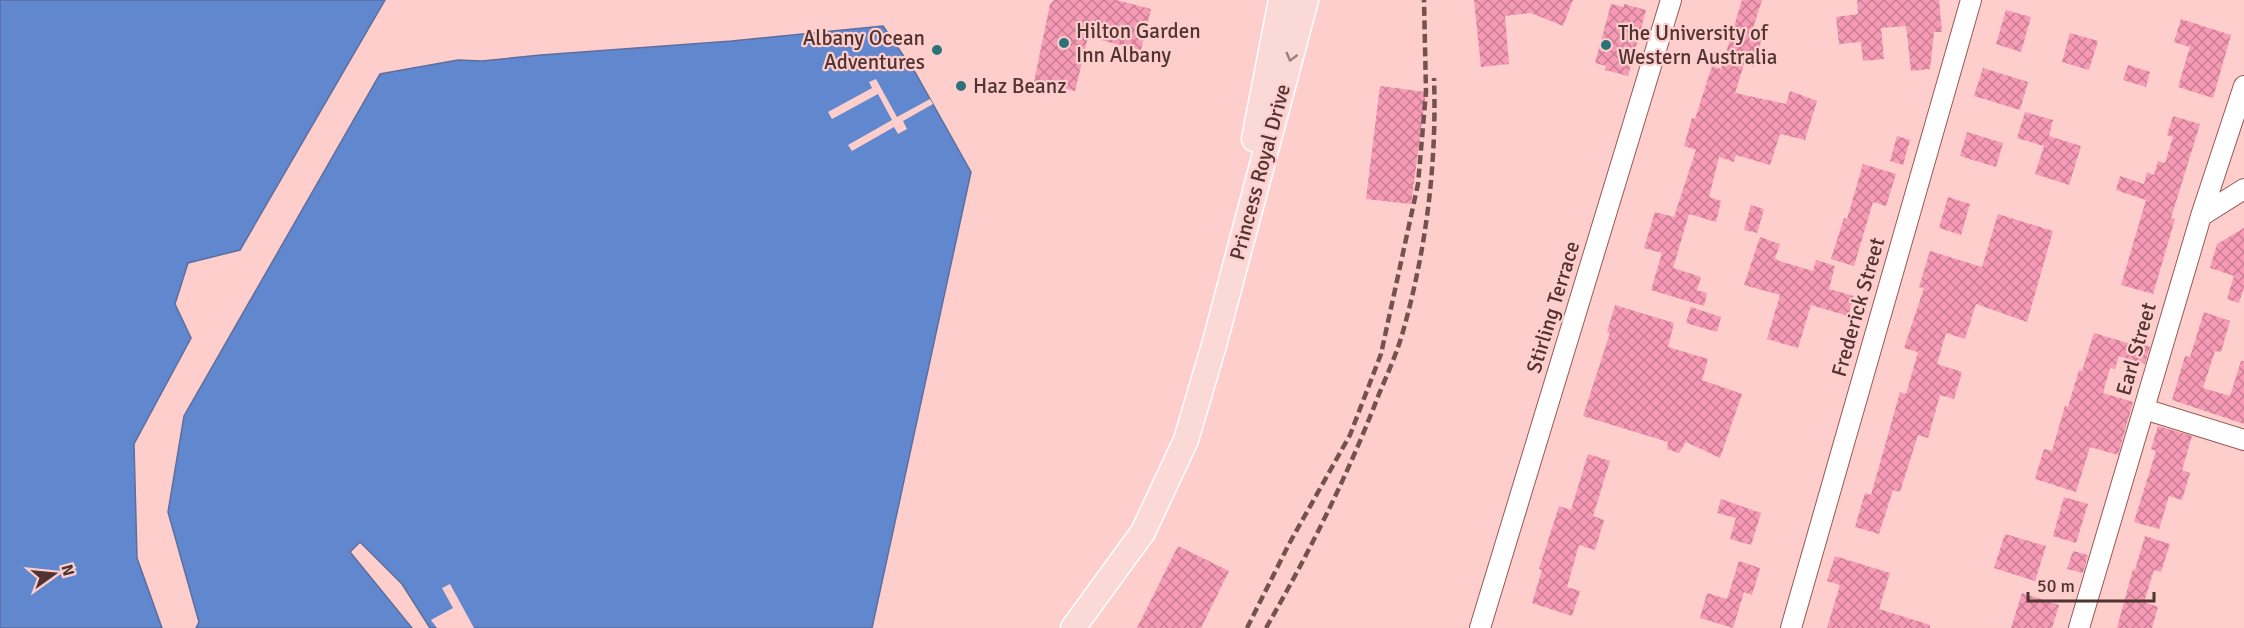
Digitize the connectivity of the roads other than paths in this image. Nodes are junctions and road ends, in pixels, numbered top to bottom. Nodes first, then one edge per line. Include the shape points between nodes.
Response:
1 (1281, 0) edge
2 (1306, 0) edge
3 (1671, 0) edge
4 (1971, 0) edge
5 (2244, 86) edge
6 (2244, 189) edge
7 (2201, 216) junction
8 (1214, 345) junction
9 (2144, 409) junction
10 (2244, 440) edge
11 (1073, 628) edge
12 (1480, 628) edge
13 (1791, 628) edge
14 (2079, 628) edge

1 - 8 main road, Princess Royal Drive
2 -> 8 main road, Princess Royal Drive
3 - 12 street, Stirling Terrace
4 - 13 street, Frederick Street
5 - 7 street, Earl Street
6 - 7 street
7 - 9 street, Earl Street
8 - 11 main road, Princess Royal Drive via 1185,440 1143,532
9 - 10 street
9 - 14 street, Earl Street

